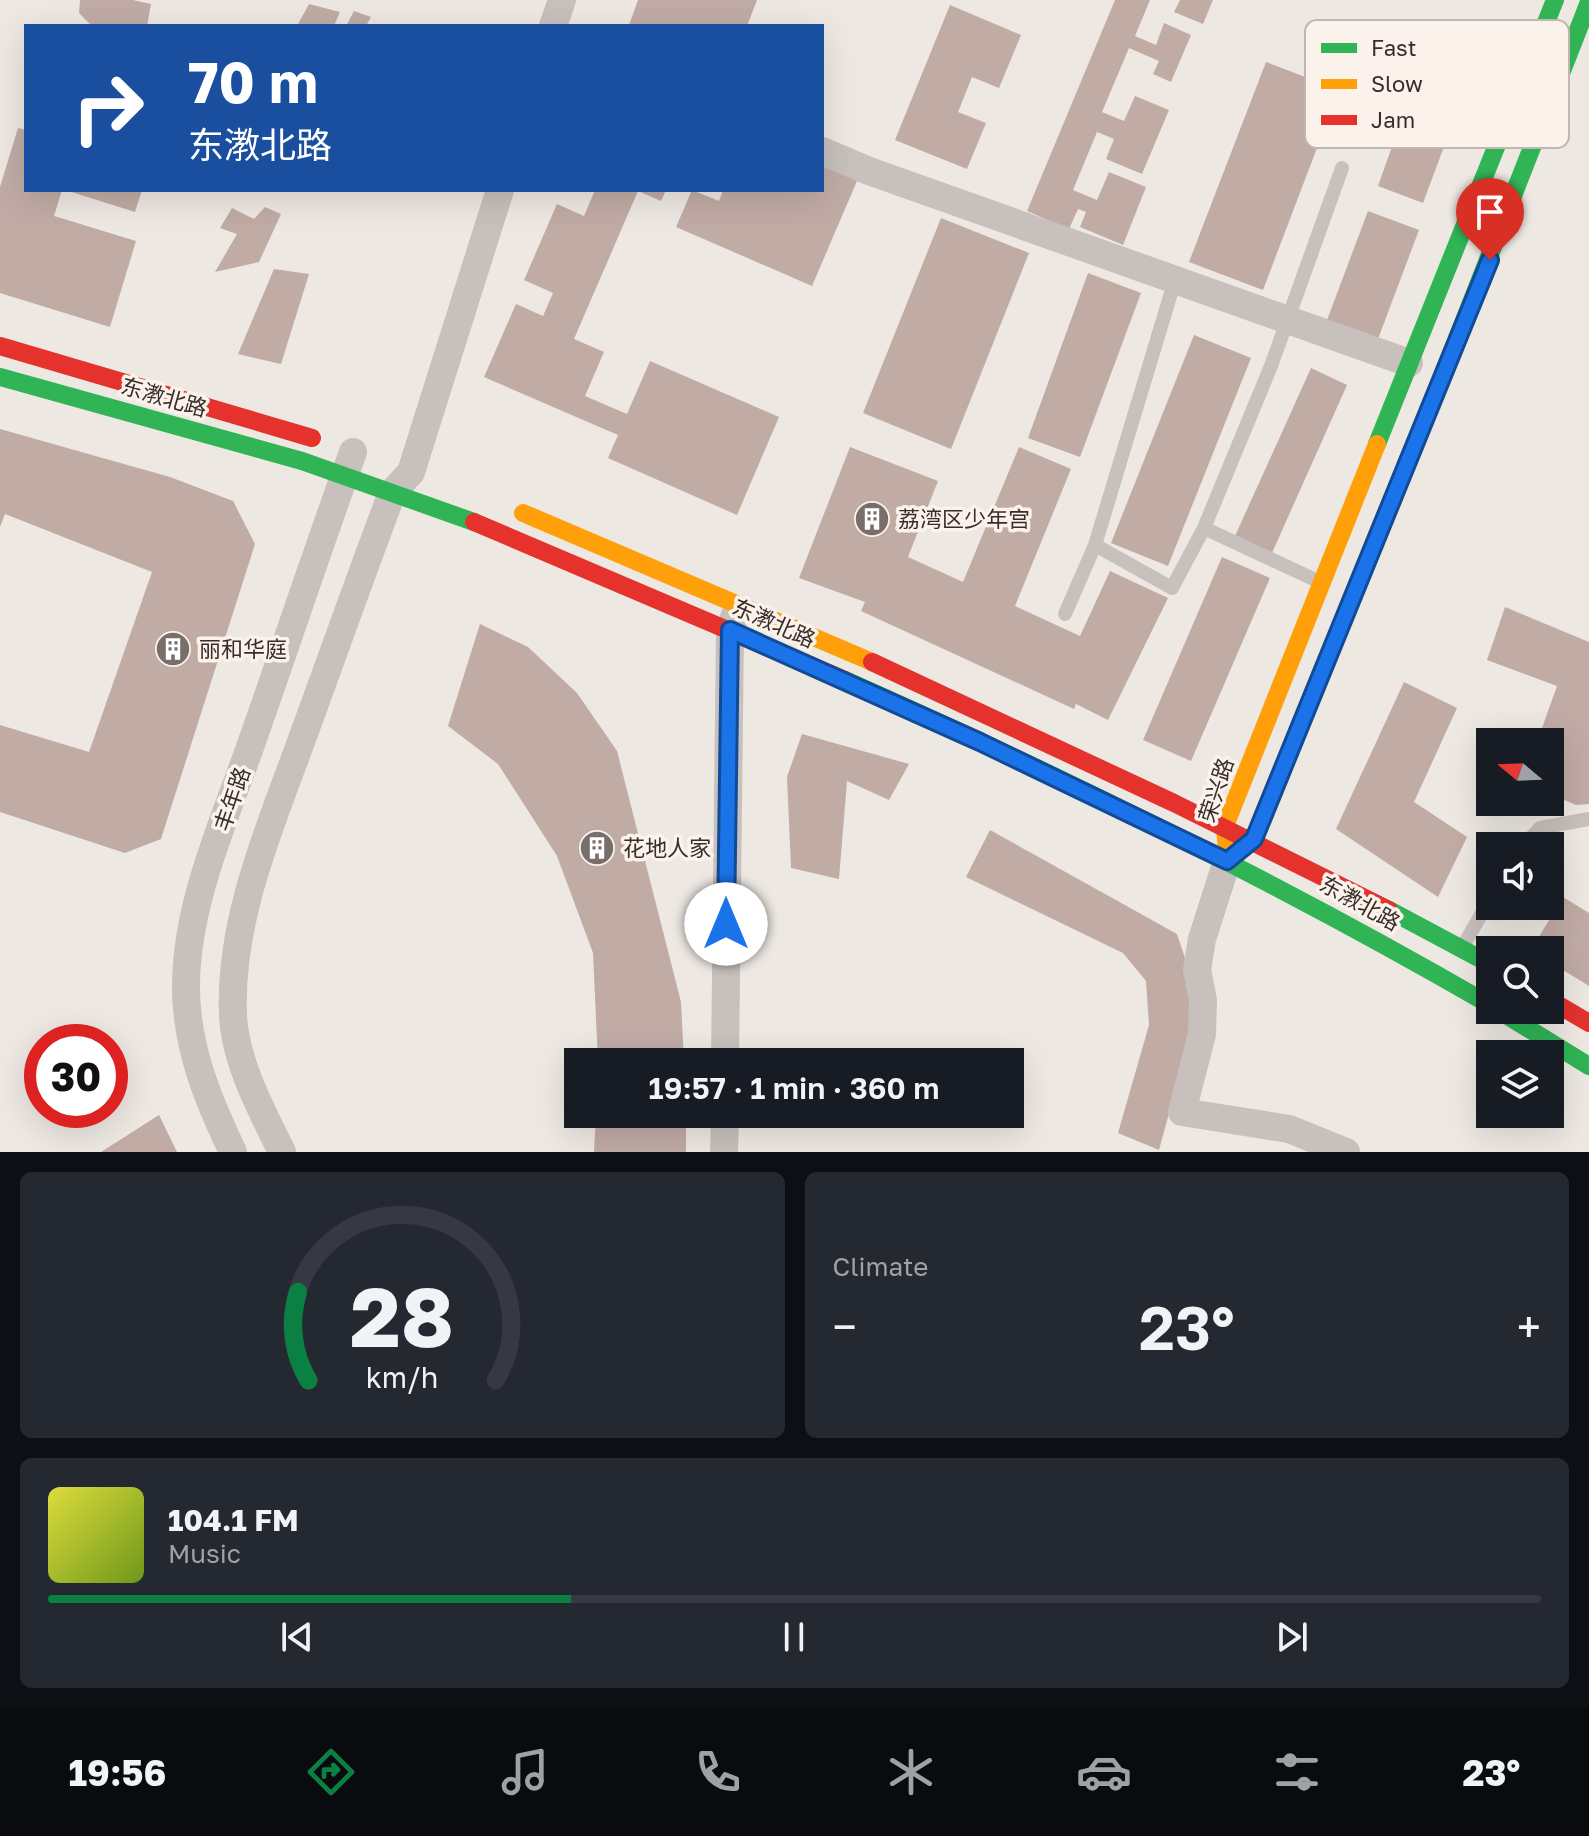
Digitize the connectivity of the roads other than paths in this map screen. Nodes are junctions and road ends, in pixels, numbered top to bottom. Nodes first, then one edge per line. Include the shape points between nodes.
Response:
1 (562, 0) edge
2 (1546, 3) edge
3 (1588, 9) edge
4 (1560, 20) edge
5 (554, 24) edge
6 (1569, 30) edge
7 (1582, 46) edge
8 (1569, 75) edge
9 (1491, 148) edge
10 (1537, 148) edge
11 (824, 152) edge
12 (1342, 168) dead end
13 (499, 192) edge
14 (1175, 280) junction
15 (1287, 319) junction
16 (0, 346) edge
17 (1409, 363) junction
18 (0, 377) edge
19 (346, 455) junction
20 (406, 477) junction
21 (506, 507) dead end
22 (1204, 528) junction
23 (1095, 545) junction
24 (1324, 583) junction
25 (739, 602) junction
26 (1065, 614) dead end
27 (730, 630) junction
28 (1589, 819) edge
29 (1225, 826) junction
30 (1536, 832) edge
31 (1254, 839) junction
32 (1227, 861) junction
33 (1478, 920) edge
34 (1462, 949) junction
35 (1476, 956) edge
36 (1476, 997) edge
37 (1564, 1008) edge
38 (1589, 1023) edge
39 (1521, 1024) edge
40 (725, 1048) edge
41 (1589, 1066) edge
42 (725, 1128) edge
43 (233, 1152) edge
44 (282, 1152) edge
45 (724, 1152) edge
46 (1346, 1152) edge

1 - 5 street
2 - 3 main road
2 - 4 main road
3 - 7 main road, 荣兴路
6 - 7 main road
7 - 8 main road, 荣兴路
9 - 17 main road, 荣兴路
10 - 31 main road, 荣兴路
11 - 14 street
12 - 15 lane
13 - 20 street, 丰年路
14 - 15 street
14 - 23 lane
15 - 17 street
15 - 22 lane
16 - 19 main road, 东漖北路 via 237,413
17 - 24 main road, 荣兴路
18 - 19 main road, 东漖北路
19 - 20 main road, 东漖北路
19 - 43 street, 丰年路 via 188,944 191,1040 200,1078
20 - 27 main road, 东漖北路 via 482,526
20 - 44 street, 丰年路 via 279,801 233,960 233,1019 243,1060
21 - 25 main road, 东漖北路
22 - 23 lane via 1172,588
22 - 24 lane
23 - 26 lane
24 - 29 main road, 荣兴路
25 - 27 street
25 - 29 main road, 东漖北路
27 - 32 main road, 东漖北路
27 - 40 street
28 - 30 lane
29 - 31 main road, 东漖北路
29 - 32 main road, 荣兴路
31 - 32 main road, 荣兴路
31 - 34 main road, 东漖北路
32 - 36 main road, 东漖北路
32 - 46 street via 1202,939 1197,970 1202,1034 1182,1112 1289,1129
33 - 34 lane
34 - 35 main road, 东漖北路
37 - 38 main road
39 - 41 main road
42 - 45 street

